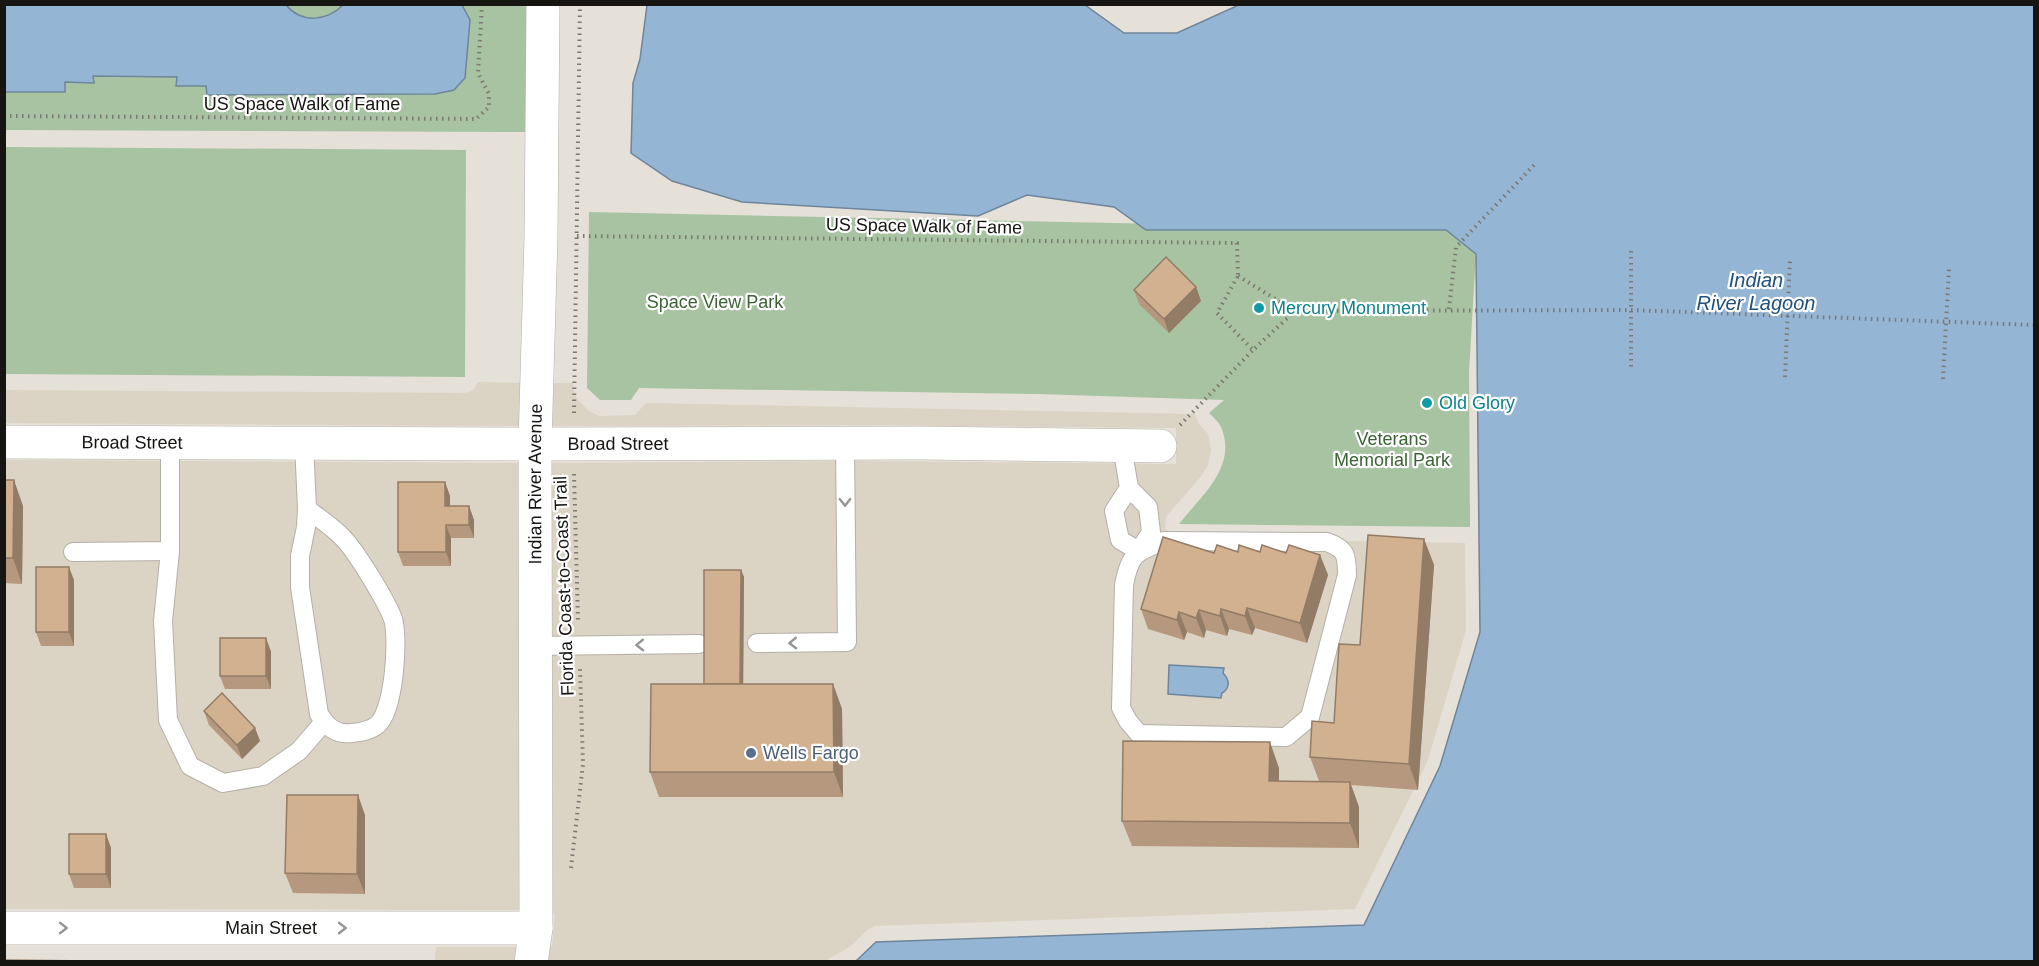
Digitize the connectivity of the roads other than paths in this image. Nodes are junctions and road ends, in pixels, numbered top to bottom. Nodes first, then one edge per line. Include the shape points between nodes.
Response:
1 (543, 4) edge
2 (4, 442) edge
3 (170, 443) junction
4 (304, 443) junction
5 (845, 443) junction
6 (535, 444) junction
7 (1122, 446) junction
8 (1160, 446) road end
9 (1129, 488) junction
10 (307, 509) junction
11 (170, 551) junction
12 (1139, 551) junction
13 (73, 552) dead end
14 (757, 643) dead end
15 (699, 644) dead end
16 (535, 646) junction
17 (324, 722) junction
18 (4, 928) edge
19 (536, 928) junction
20 (531, 962) edge

1 - 6 street, Indian River Avenue
2 - 3 street, Broad Street
3 - 4 street, Broad Street
3 - 11 lane
4 - 6 street, Broad Street
4 - 10 lane
5 - 6 street, Broad Street
5 - 7 street, Broad Street
5 -> 14 lane via 847,642
6 - 16 street, Indian River Avenue
7 - 8 street, Broad Street
7 - 9 lane
9 - 12 lane via 1148,507 1151,532
9 - 12 lane via 1114,511 1120,540
10 - 17 lane via 300,587 312,676
10 - 17 lane via 344,538 379,591 393,621 395,664 389,705 379,724 365,732 346,734
11 - 13 lane
11 - 17 lane via 163,621 168,720 190,766 223,783 263,776 299,751
12 - 12 lane via 1128,565 1124,585 1121,708 1139,734 1286,737 1310,717 1347,575 1347,558 1340,546 1327,542 1164,541
15 -> 16 lane
16 - 19 street, Indian River Avenue
18 -> 19 street, Main Street
19 - 20 street, Indian River Avenue

